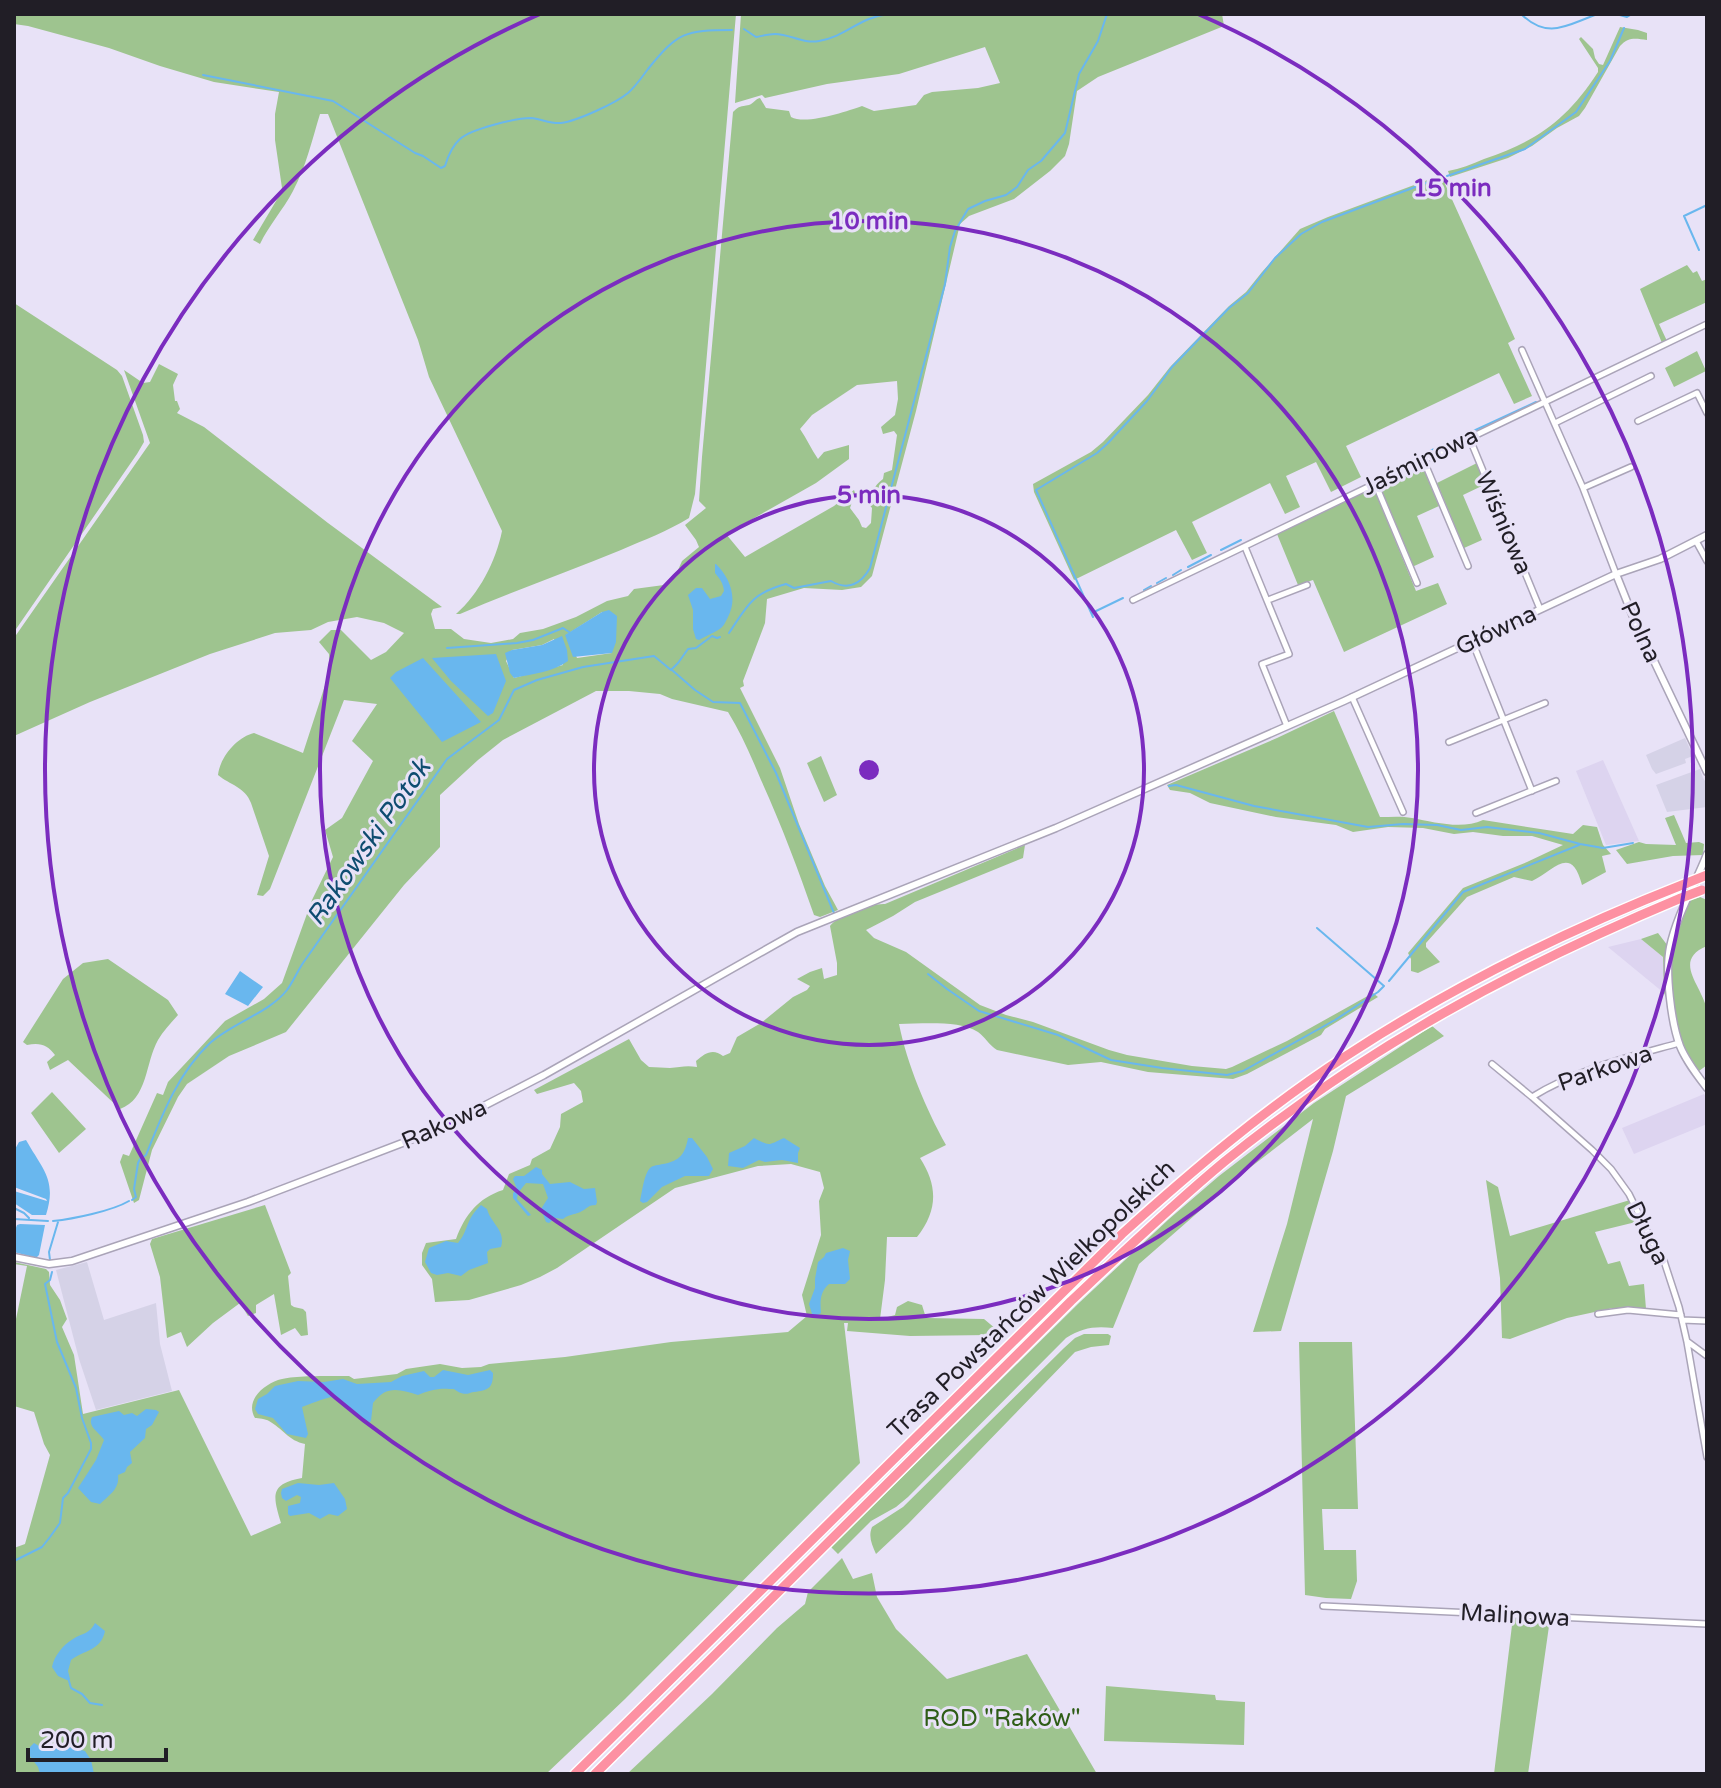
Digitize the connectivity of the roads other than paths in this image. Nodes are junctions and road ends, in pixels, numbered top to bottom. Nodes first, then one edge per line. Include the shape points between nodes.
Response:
1 (1707, 324) edge
2 (1522, 350) dead end
3 (1651, 376) dead end
4 (1545, 402) junction
5 (1707, 413) edge
6 (1638, 421) dead end
7 (1555, 423) junction
8 (1469, 437) junction
9 (1423, 459) junction
10 (1631, 467) dead end
11 (1375, 483) junction
12 (1583, 488) junction
13 (1707, 535) edge
14 (1696, 541) junction
15 (1245, 547) junction
16 (1707, 561) edge
17 (1468, 566) dead end
18 (1616, 574) junction
19 (1417, 583) dead end
20 (1307, 585) dead end
21 (1133, 600) dead end
22 (1268, 600) junction
23 (1540, 609) junction
24 (1472, 641) junction
25 (1352, 697) junction
26 (1545, 703) dead end
27 (1503, 720) junction
28 (1287, 726) junction
29 (1449, 742) dead end
30 (1707, 772) edge
31 (1556, 781) dead end
32 (1532, 791) junction
33 (1403, 812) dead end
34 (1476, 813) dead end
35 (1707, 854) edge
36 (1707, 875) edge
37 (1705, 889) edge
38 (1679, 1043) junction
39 (1492, 1064) dead end
40 (1707, 1088) edge
41 (1532, 1097) junction
42 (14, 1257) edge
43 (1598, 1314) dead end
44 (1682, 1318) junction
45 (1707, 1321) edge
46 (1687, 1342) junction
47 (1707, 1356) edge
48 (1707, 1457) edge
49 (1323, 1606) dead end
50 (1707, 1624) edge
51 (575, 1774) edge
52 (595, 1774) edge

1 - 4 street, Jaśminowa
2 - 4 street, Polna
3 - 7 street
4 - 7 street, Polna
4 - 8 street, Jaśminowa
5 - 6 street via 1697,393
7 - 12 street, Polna
8 - 9 street, Jaśminowa
8 - 23 street, Wiśniowa
9 - 11 street, Jaśminowa
9 - 17 street
10 - 12 street
11 - 15 street, Jaśminowa
11 - 19 street
12 - 18 street, Polna
13 - 14 street, Główna
14 - 16 street
14 - 18 street, Główna
15 - 21 street, Jaśminowa
15 - 22 street
18 - 23 street, Główna
18 - 30 street, Polna
20 - 22 street
22 - 28 street via 1289,654 1262,664
23 - 24 street, Główna
24 - 25 street, Główna
24 - 27 street
25 - 28 street, Główna
25 - 33 street
26 - 27 street
27 - 29 street
27 - 32 street
28 - 42 street, Rakowa via 1056,828 782,939 439,1129 205,1218 72,1261 49,1264
31 - 32 street
32 - 34 street
35 - 38 street, Parkowa via 1669,951
36 - 51 highway, Trasa Powstańców Wielkopolskich, bridge via 1572,930 1448,994 1343,1058 1218,1151 1081,1272
37 - 52 highway, Trasa Powstańców Wielkopolskich, bridge via 1574,944 1453,1006 1351,1069 1226,1161 1071,1301
38 - 40 street, Parkowa
38 - 41 street, Parkowa via 1589,1070
39 - 41 street, Długa
41 - 44 street, Długa via 1621,1182 1664,1261
43 - 44 street via 1628,1310
44 - 45 street
44 - 46 street, Długa
46 - 47 street
46 - 48 street, Długa
49 - 50 street, Malinowa

